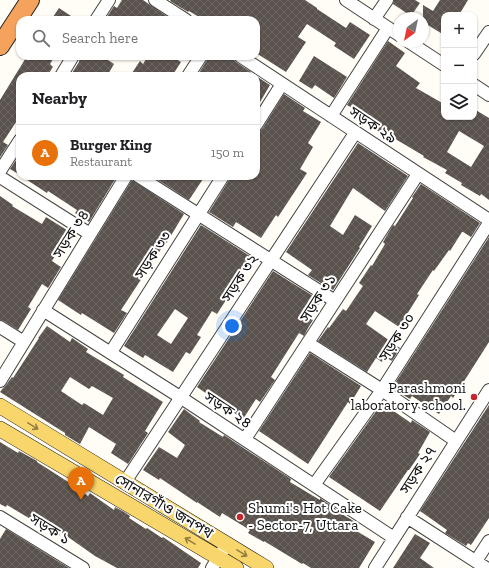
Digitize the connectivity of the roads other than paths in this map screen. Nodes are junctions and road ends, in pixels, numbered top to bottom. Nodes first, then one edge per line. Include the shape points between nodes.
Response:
1 (30, 0) edge
2 (109, 0) edge
3 (155, 0) edge
4 (346, 0) edge
5 (387, 0) edge
6 (20, 16) edge
7 (99, 16) edge
8 (180, 16) edge
9 (374, 19) junction
10 (16, 21) edge
11 (388, 28) junction
12 (393, 31) edge
13 (489, 32) edge
14 (0, 46) edge
15 (418, 48) edge
16 (477, 50) edge
17 (71, 60) edge
18 (198, 60) edge
19 (246, 60) edge
20 (441, 63) edge
21 (63, 72) edge
22 (191, 72) edge
23 (282, 84) junction
24 (477, 87) edge
25 (489, 95) edge
26 (332, 116) junction
27 (260, 119) edge
28 (355, 132) junction
29 (16, 146) edge
30 (0, 171) edge
31 (418, 174) junction
32 (0, 177) edge
33 (124, 180) edge
34 (144, 180) edge
35 (220, 180) edge
36 (198, 215) junction
37 (489, 222) edge
38 (90, 234) junction
39 (271, 261) junction
40 (335, 301) junction
41 (43, 310) junction
42 (0, 327) edge
43 (24, 342) junction
44 (308, 343) junction
45 (111, 352) junction
46 (0, 381) edge
47 (382, 390) junction
48 (489, 390) edge
49 (180, 397) junction
50 (0, 406) edge
51 (0, 429) edge
52 (244, 440) junction
53 (456, 441) junction
54 (125, 482) junction
55 (314, 485) junction
56 (0, 517) edge
57 (407, 517) junction
58 (394, 538) junction
59 (489, 541) edge
60 (227, 544) junction
61 (215, 563) edge
62 (481, 565) edge
63 (83, 568) edge
64 (236, 568) edge
65 (266, 568) edge
66 (375, 568) edge

1 - 6 highway
2 - 7 street
3 - 8 street
4 - 9 street
5 - 9 street
9 - 11 street
10 - 14 highway
11 - 12 street
11 - 26 street
13 - 16 street
15 - 20 street
17 - 21 street
18 - 22 street
19 - 23 street, সড়ক ২৯
23 - 26 street, সড়ক ২৯
23 - 27 street
24 - 25 street
26 - 28 street, সড়ক ২৯
28 - 31 street, সড়ক ২৯
28 - 39 street, সড়ক ৩২
29 - 30 street
31 - 37 street, সড়ক ২৯
31 - 40 street, সড়ক ৩১
32 - 38 street
33 - 38 street, সড়ক ৩৪
34 - 36 street
35 - 36 street, সড়ক ৩৩
36 - 39 street
36 - 45 street, সড়ক ৩৩
37 - 47 street, সড়ক ৩০
38 - 41 street, সড়ক ৩৪
39 - 40 street
39 - 49 street, সড়ক ৩২
40 - 44 street, সড়ক ৩১
41 - 43 street, সড়ক ৩৪
41 - 45 street, সড়ক ২৪
42 - 43 street
43 - 46 street, সড়ক ৩৪
44 - 47 street
44 - 52 street, সড়ক ৩১
45 - 49 street, সড়ক ২৪
47 - 53 street
47 - 55 street, সড়ক ৩০
48 - 53 street, সড়ক ২৭
49 - 52 street, সড়ক ২৪
49 - 54 street, সড়ক ৩২
50 -> 54 main road, সোনারগাঁও জনপথ
61 -> 51 main road, সোনারগাঁও জনপথ
52 - 55 street, সড়ক ২৪
53 - 57 street, সড়ক ২৭
54 - 60 main road, সোনারগাঁও জনপথ
55 - 58 street, সড়ক ২৪
56 - 63 street, সড়ক ১
57 - 58 street, সড়ক ২৭
57 - 62 street
58 - 66 street, সড়ক ২৭
59 - 62 street
60 - 61 street
60 -> 65 main road, সোনারগাঁও জনপথ
61 - 64 main road, সোনারগাঁও জনপথ

